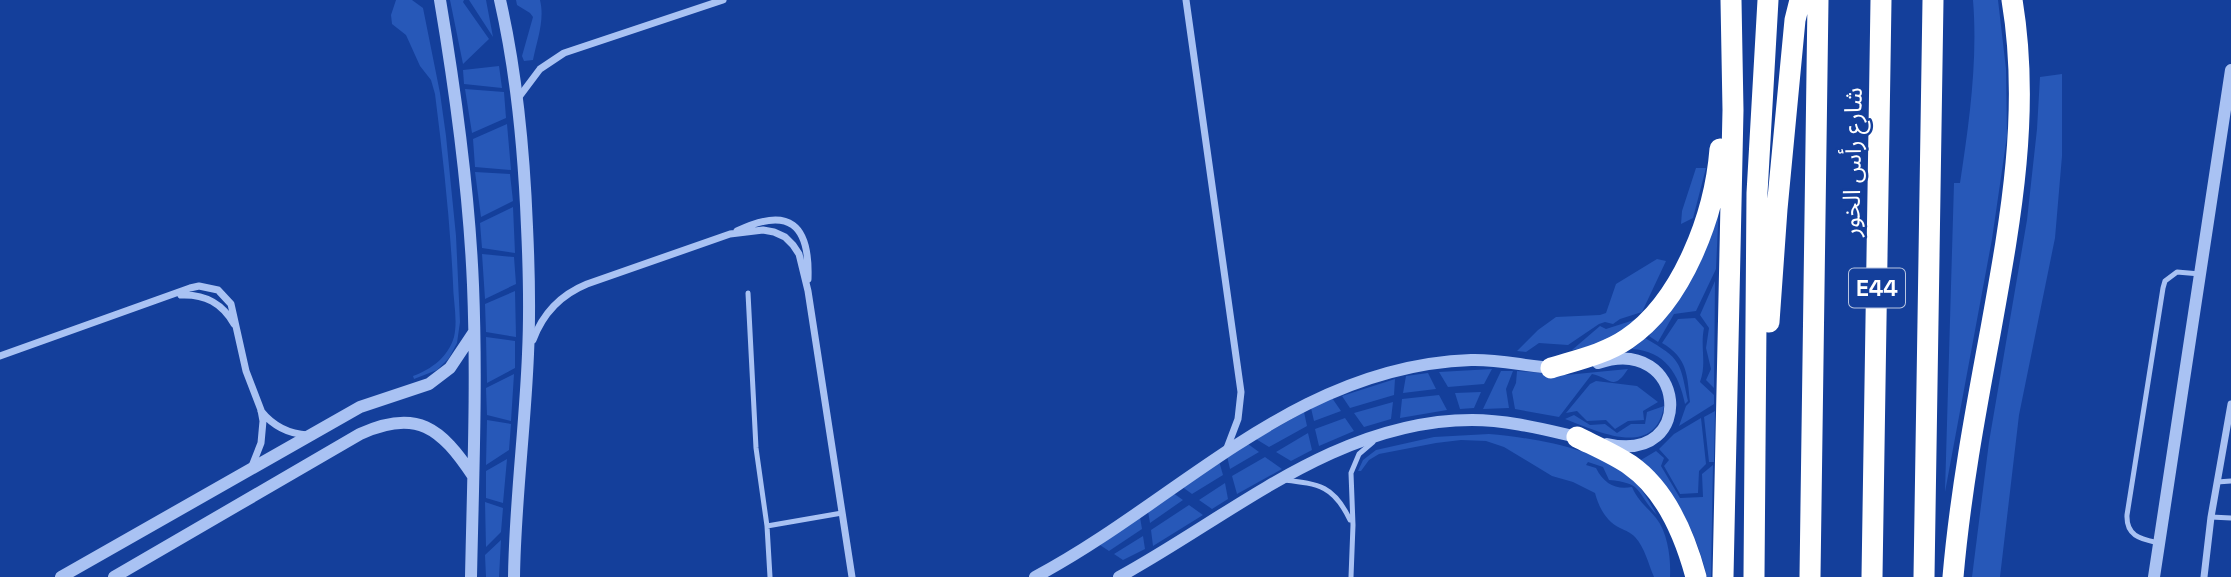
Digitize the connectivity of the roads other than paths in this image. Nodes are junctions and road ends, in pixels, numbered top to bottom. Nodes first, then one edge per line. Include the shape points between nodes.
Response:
1 (440, 0) edge
2 (500, 0) edge
3 (723, 0) edge
4 (1186, 0) edge
5 (1768, 0) edge
6 (1800, 0) edge
7 (1818, 0) edge
8 (1881, 0) edge
9 (1933, 0) edge
10 (2012, 0) edge
11 (1731, 7) edge
12 (2231, 70) edge
13 (516, 101) junction
14 (730, 234) junction
15 (2200, 274) junction
16 (808, 291) junction
17 (748, 293) dead end
18 (173, 296) junction
19 (237, 331) junction
20 (475, 331) junction
21 (528, 351) junction
22 (0, 356) edge
23 (1551, 368) junction
24 (2231, 404) edge
25 (261, 410) junction
26 (2229, 428) edge
27 (314, 434) junction
28 (1382, 435) junction
29 (1577, 437) junction
30 (1226, 451) junction
31 (247, 472) junction
32 (472, 476) junction
33 (1281, 480) junction
34 (2231, 481) edge
35 (2217, 482) junction
36 (1755, 496) junction
37 (842, 513) junction
38 (2211, 517) junction
39 (2231, 518) edge
40 (1353, 525) junction
41 (767, 526) junction
42 (2159, 542) junction
43 (61, 577) edge
44 (115, 577) edge
45 (471, 577) edge
46 (514, 577) edge
47 (770, 577) edge
48 (852, 577) edge
49 (1035, 577) edge
50 (1119, 577) edge
51 (1351, 577) edge
52 (1696, 577) edge
53 (1723, 577) edge
54 (1754, 577) edge
55 (1810, 577) edge
56 (1872, 577) edge
57 (1924, 577) edge
58 (1953, 577) edge
59 (2154, 577) edge
60 (2204, 577) edge

1 - 20 street via 467,185
2 - 13 street
3 - 13 street via 553,59
4 - 30 street via 1241,393 1238,419
5 - 36 highway via 1758,166
6 - 36 highway via 1777,209 1766,429
7 - 55 highway, شارع رأس الخور / E44
8 - 56 highway, شارع رأس الخور / E44
9 - 57 highway
10 - 58 highway via 2020,73 2019,142
11 - 23 highway via 1717,173 1686,267 1665,303 1628,338
11 - 53 highway
12 - 15 street
13 - 21 street via 525,191
14 - 16 street via 763,230 785,237 799,254
14 - 16 street via 768,219 796,228 808,254
14 - 21 street via 573,290 550,308
15 - 42 street
15 - 42 lane via 2177,272 2165,281 2127,516 2126,524 2135,537
16 - 37 street
17 - 41 lane via 755,435
18 - 19 street via 212,300 227,313
18 - 19 street via 199,286 218,290 231,304
18 - 22 street
19 - 25 street
20 - 27 street via 437,380 360,407
20 - 32 street
21 - 46 street
23 - 29 street via 1627,358 1656,370 1667,385 1670,412 1663,429 1651,440 1628,448
23 - 30 street via 1471,360 1398,371 1314,401
24 - 26 street
25 - 27 street via 284,430
25 - 31 street via 261,443
26 - 35 street
27 - 31 street
28 - 29 street via 1471,420
28 - 33 street via 1340,449
28 - 40 lane via 1366,446 1354,463
29 - 52 highway via 1632,467 1657,491 1685,543
30 - 49 street via 1072,558
31 - 43 street
32 - 44 street via 451,444 431,429 383,424
32 - 45 street
33 - 40 lane via 1330,490
33 - 50 street
34 - 35 lane
35 - 38 street
36 - 54 highway
37 - 41 lane
37 - 48 street
38 - 39 lane
38 - 60 street
40 - 51 lane
41 - 47 lane
42 - 59 street

